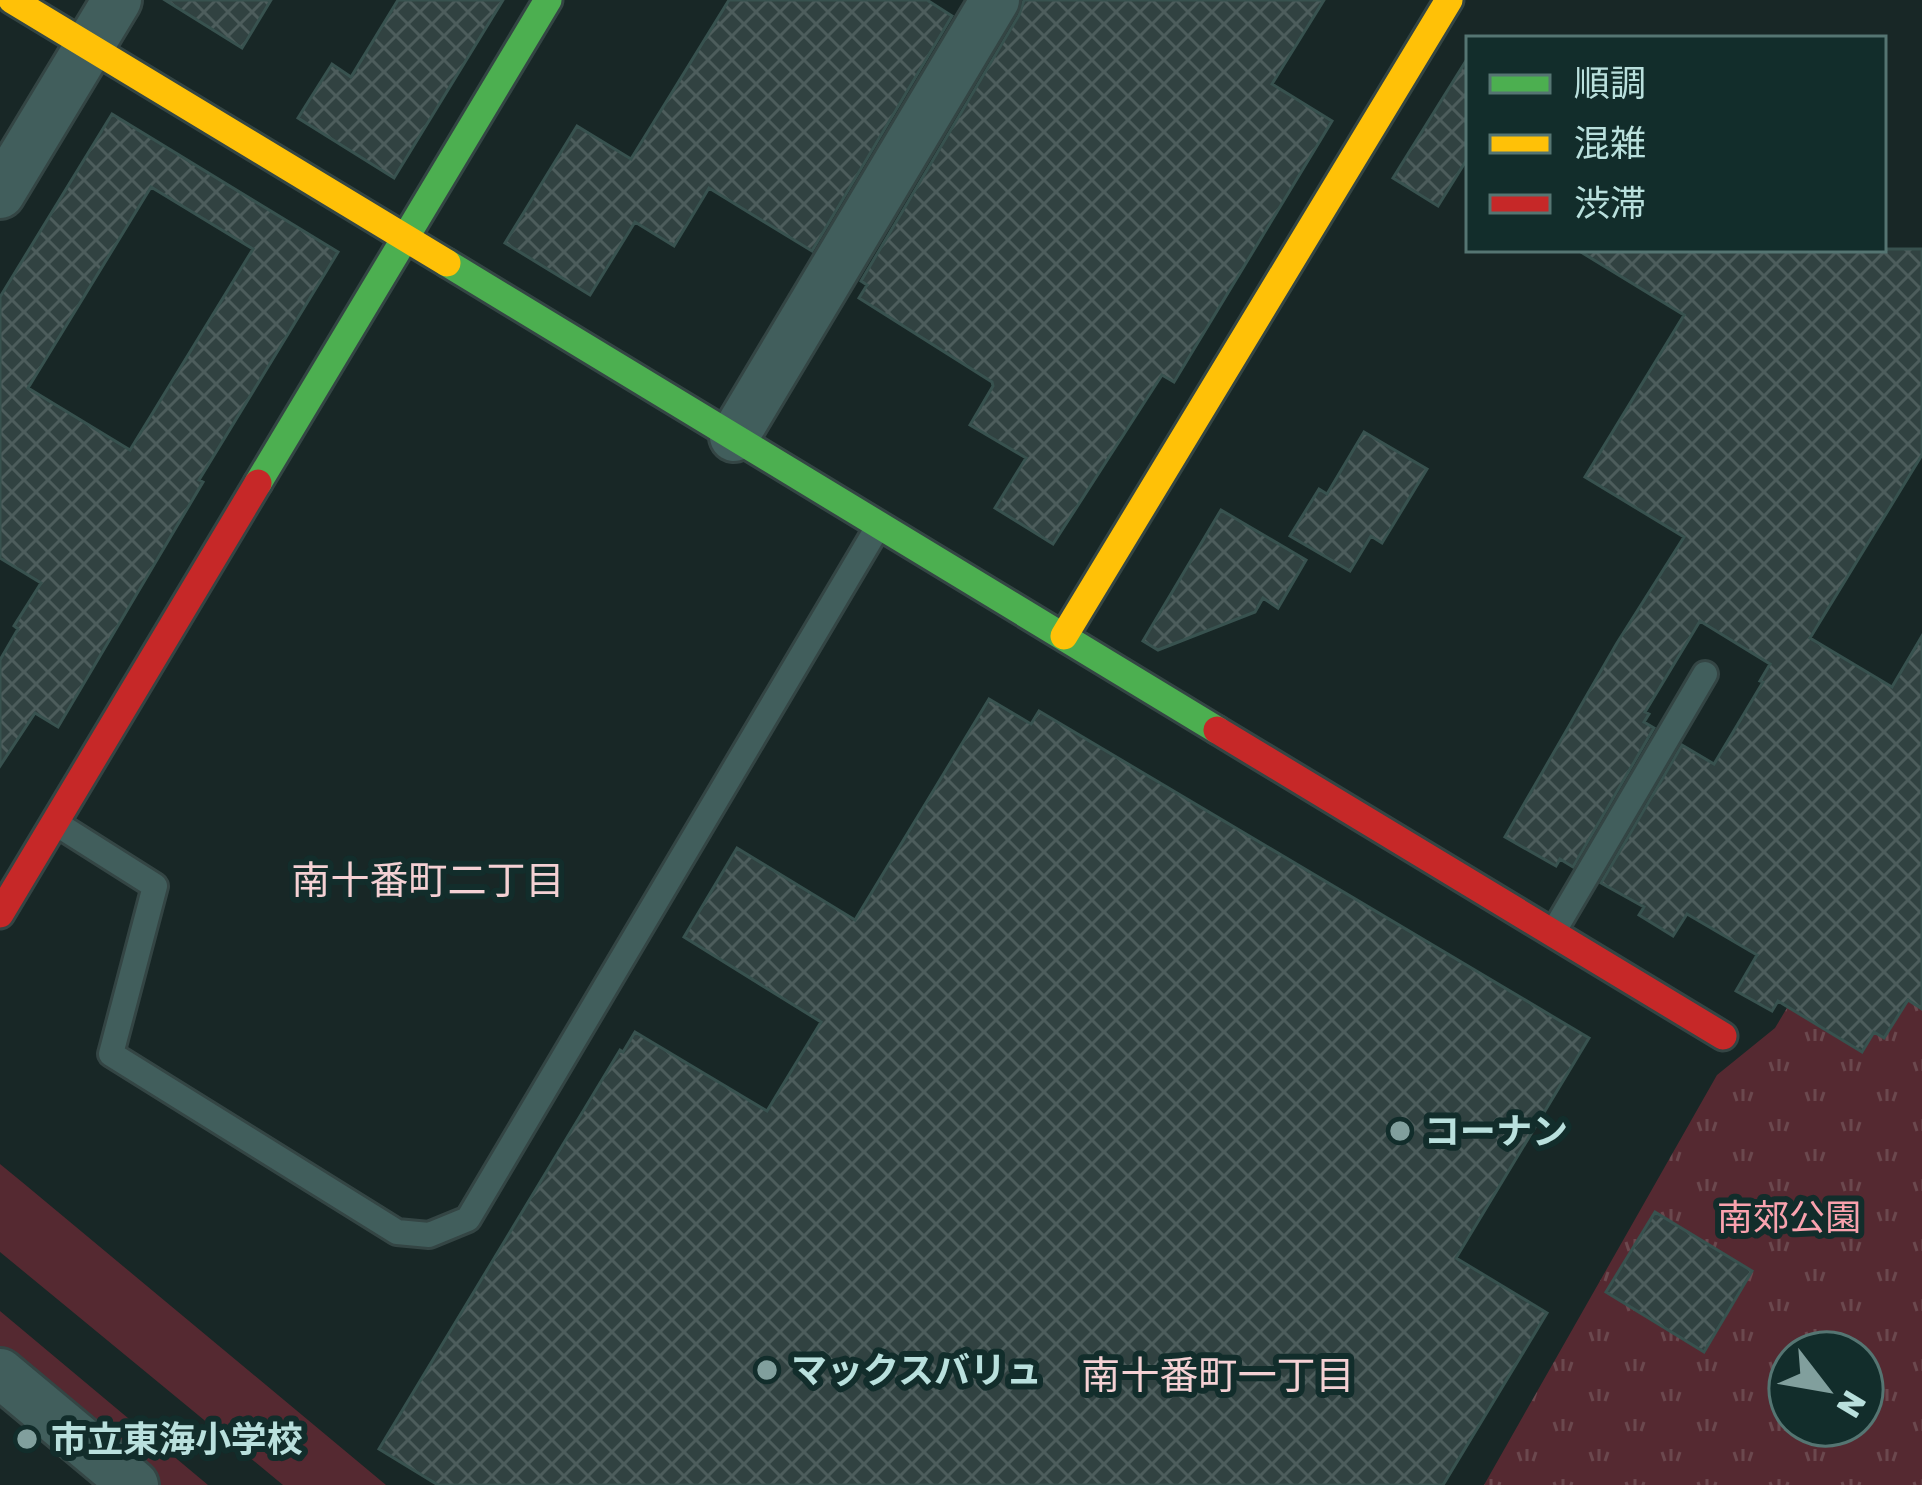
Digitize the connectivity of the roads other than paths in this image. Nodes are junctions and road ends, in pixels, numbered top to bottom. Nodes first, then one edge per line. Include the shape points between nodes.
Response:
1 (12, 0) edge
2 (117, 0) edge
3 (548, 0) edge
4 (995, 0) edge
5 (1449, 0) edge
6 (89, 47) junction
7 (0, 194) edge
8 (405, 238) junction
9 (734, 437) junction
10 (879, 525) junction
11 (1064, 636) junction
12 (1705, 674) dead end
13 (55, 823) junction
14 (0, 914) edge
15 (1552, 933) junction
16 (1723, 1036) dead end
17 (0, 1373) edge
18 (134, 1485) edge

1 - 6 street
2 - 6 street
3 - 8 street
4 - 9 street
5 - 11 street
6 - 7 street
6 - 8 street
8 - 9 street
8 - 13 street
9 - 10 street
10 - 11 street
10 - 13 lane via 468,1219 429,1235 397,1232 111,1054 155,886
11 - 15 street
12 - 15 lane
13 - 14 street
15 - 16 street
17 - 18 street

